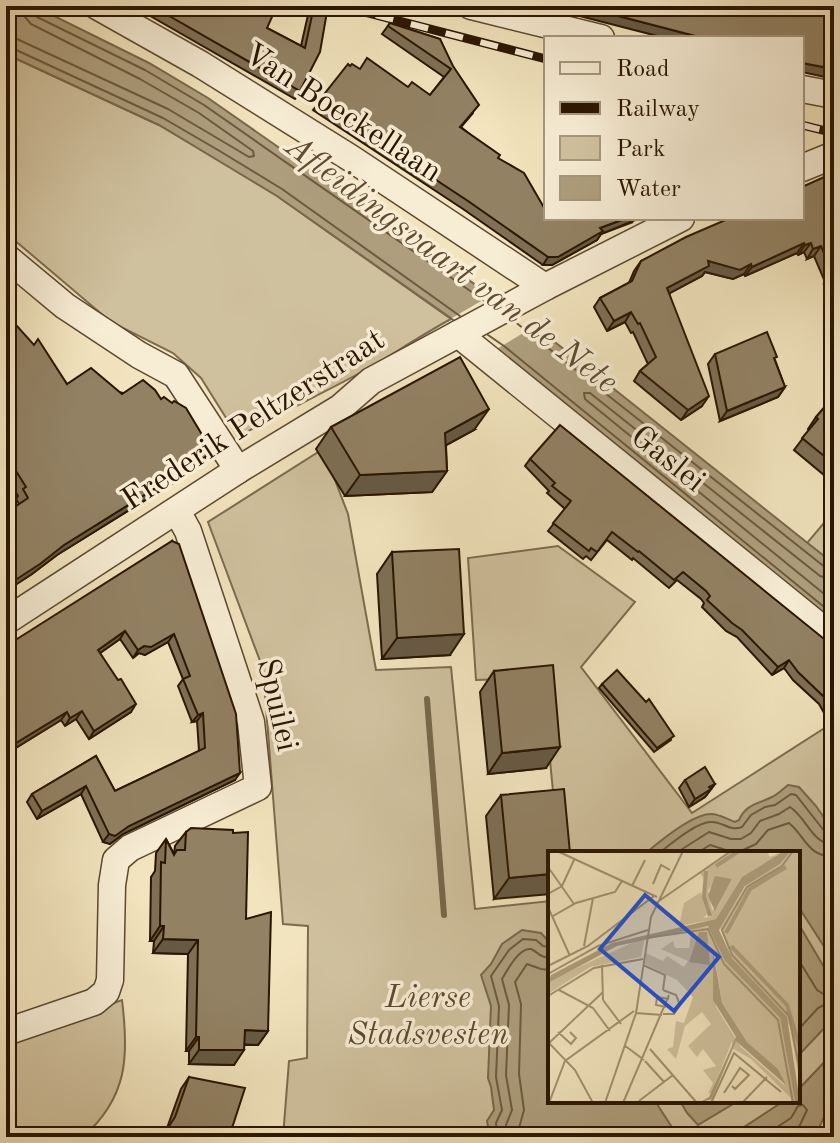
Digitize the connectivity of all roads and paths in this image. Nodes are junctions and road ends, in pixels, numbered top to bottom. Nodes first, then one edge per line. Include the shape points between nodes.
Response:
1 (97, 6) edge
2 (471, 6) edge
3 (593, 36) edge
4 (804, 89) edge
5 (834, 95) edge
6 (834, 155) edge
7 (804, 167) edge
8 (677, 220) edge
9 (6, 257) edge
10 (545, 287) junction
11 (462, 332) junction
12 (238, 470) junction
13 (177, 511) junction
14 (6, 621) edge
15 (834, 638) edge
16 (6, 1032) edge

1 - 10 street, Van Boeckellaan via 352,159
2 - 3 street
4 - 5 street
6 - 7 street
8 - 10 street, Frederik Peltzerstraat
9 - 12 street via 65,306 176,375
10 - 11 street, Frederik Peltzerstraat
11 - 12 street, Frederik Peltzerstraat via 371,381 340,408
11 - 15 street, Gaslei
12 - 13 street, Frederik Peltzerstraat
13 - 14 street, Frederik Peltzerstraat
13 - 16 street, Spuilei via 248,711 258,787 130,848 116,860 106,992 94,1002

